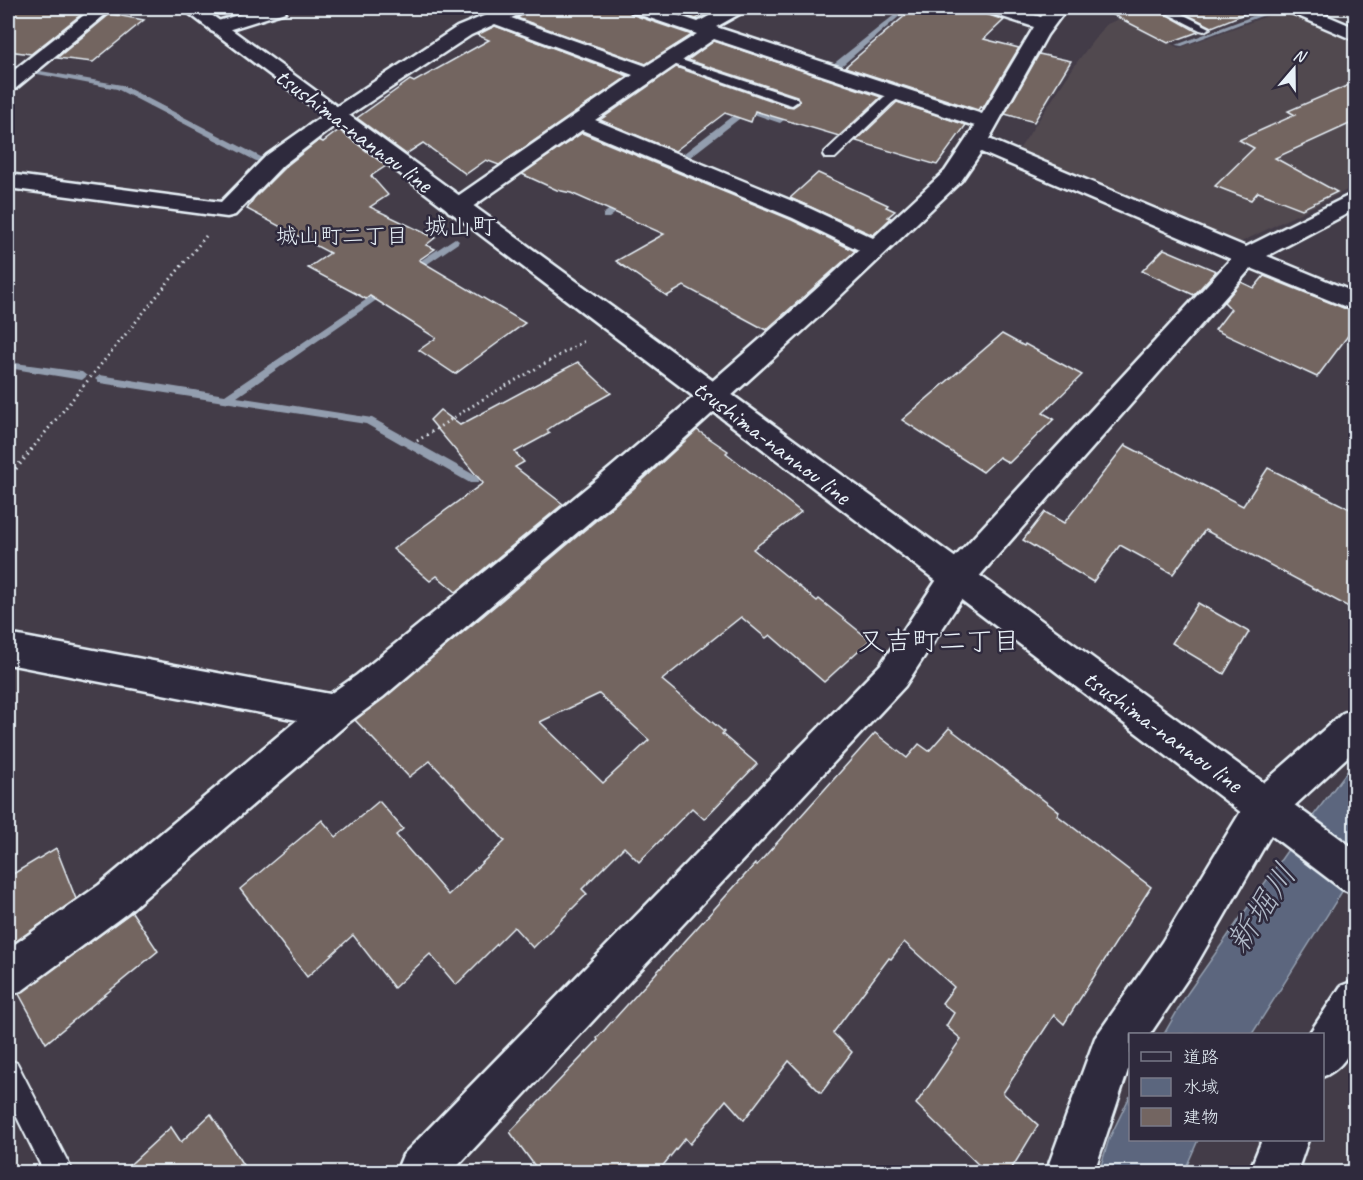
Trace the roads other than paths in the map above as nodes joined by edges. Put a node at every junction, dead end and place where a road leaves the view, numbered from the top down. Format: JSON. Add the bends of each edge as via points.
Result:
{"nodes":[{"id":1,"x":104,"y":8,"type":"edge"},
{"id":2,"x":190,"y":8,"type":"edge"},
{"id":3,"x":279,"y":8,"type":"edge"},
{"id":4,"x":518,"y":8,"type":"edge"},
{"id":5,"x":638,"y":8,"type":"edge"},
{"id":6,"x":737,"y":8,"type":"edge"},
{"id":7,"x":993,"y":8,"type":"edge"},
{"id":8,"x":1058,"y":8,"type":"edge"},
{"id":9,"x":1162,"y":8,"type":"edge"},
{"id":10,"x":1294,"y":8,"type":"edge"},
{"id":11,"x":495,"y":18,"type":"junction"},
{"id":12,"x":1356,"y":20,"type":"edge"},
{"id":13,"x":1045,"y":24,"type":"junction"},
{"id":14,"x":218,"y":27,"type":"junction"},
{"id":15,"x":1337,"y":27,"type":"junction"},
{"id":16,"x":1204,"y":28,"type":"dead end"},
{"id":17,"x":707,"y":30,"type":"junction"},
{"id":18,"x":1356,"y":35,"type":"edge"},
{"id":19,"x":669,"y":59,"type":"junction"},
{"id":20,"x":648,"y":74,"type":"junction"},
{"id":21,"x":8,"y":85,"type":"edge"},
{"id":22,"x":899,"y":94,"type":"junction"},
{"id":23,"x":792,"y":101,"type":"dead end"},
{"id":24,"x":335,"y":116,"type":"junction"},
{"id":25,"x":579,"y":121,"type":"junction"},
{"id":26,"x":982,"y":132,"type":"junction"},
{"id":27,"x":830,"y":155,"type":"dead end"},
{"id":28,"x":8,"y":181,"type":"edge"},
{"id":29,"x":1356,"y":199,"type":"edge"},
{"id":30,"x":457,"y":207,"type":"junction"},
{"id":31,"x":874,"y":248,"type":"junction"},
{"id":32,"x":1246,"y":257,"type":"junction"},
{"id":33,"x":1356,"y":303,"type":"edge"},
{"id":34,"x":712,"y":397,"type":"junction"},
{"id":35,"x":956,"y":579,"type":"junction"},
{"id":36,"x":8,"y":649,"type":"edge"},
{"id":37,"x":335,"y":711,"type":"junction"},
{"id":38,"x":1356,"y":725,"type":"edge"},
{"id":39,"x":1277,"y":816,"type":"junction"},
{"id":40,"x":1356,"y":875,"type":"edge"},
{"id":41,"x":8,"y":975,"type":"edge"},
{"id":42,"x":1356,"y":1001,"type":"edge"},
{"id":43,"x":1324,"y":1052,"type":"edge"},
{"id":44,"x":8,"y":1072,"type":"edge"},
{"id":45,"x":1285,"y":1141,"type":"edge"},
{"id":46,"x":59,"y":1173,"type":"edge"},
{"id":47,"x":420,"y":1173,"type":"edge"},
{"id":48,"x":1070,"y":1173,"type":"edge"},
{"id":49,"x":1273,"y":1173,"type":"edge"}],
"edges":[{"from":1,"to":21,"type":"street"},
{"from":2,"to":14,"type":"street","name":"tsushima-nannou line"},
{"from":3,"to":14,"type":"street"},
{"from":4,"to":11,"type":"street"},
{"from":5,"to":17,"type":"street"},
{"from":6,"to":17,"type":"street"},
{"from":7,"to":13,"type":"street"},
{"from":8,"to":13,"type":"street"},
{"from":9,"to":16,"type":"lane"},
{"from":10,"to":15,"type":"street"},
{"from":11,"to":20,"type":"street"},
{"from":11,"to":24,"type":"street","via":[[464,31]]},
{"from":12,"to":15,"type":"street"},
{"from":13,"to":26,"type":"street"},
{"from":14,"to":24,"type":"street","name":"tsushima-nannou line"},
{"from":15,"to":18,"type":"street"},
{"from":17,"to":19,"type":"street"},
{"from":17,"to":22,"type":"street"},
{"from":19,"to":20,"type":"street"},
{"from":19,"to":23,"type":"lane"},
{"from":20,"to":25,"type":"street"},
{"from":22,"to":26,"type":"street"},
{"from":22,"to":27,"type":"lane"},
{"from":24,"to":28,"type":"street","via":[[275,160],[227,210]]},
{"from":24,"to":30,"type":"street","name":"tsushima-nannou line"},
{"from":25,"to":30,"type":"street"},
{"from":25,"to":31,"type":"street","via":[[801,213]]},
{"from":26,"to":31,"type":"street","via":[[953,176]]},
{"from":26,"to":32,"type":"street"},
{"from":29,"to":32,"type":"street"},
{"from":30,"to":34,"type":"street","name":"tsushima-nannou line"},
{"from":31,"to":34,"type":"street"},
{"from":32,"to":33,"type":"street"},
{"from":32,"to":35,"type":"street"},
{"from":34,"to":35,"type":"street","name":"tsushima-nannou line"},
{"from":34,"to":37,"type":"street","via":[[620,479]]},
{"from":35,"to":39,"type":"street","name":"tsushima-nannou line"},
{"from":35,"to":47,"type":"street","via":[[893,675]]},
{"from":36,"to":37,"type":"street"},
{"from":37,"to":41,"type":"street","via":[[113,899]]},
{"from":38,"to":39,"type":"street"},
{"from":39,"to":40,"type":"street","name":"tsushima-nannou line"},
{"from":39,"to":48,"type":"street","via":[[1112,1054]]},
{"from":42,"to":43,"type":"street"},
{"from":44,"to":46,"type":"lane"},
{"from":45,"to":49,"type":"street"}]}
